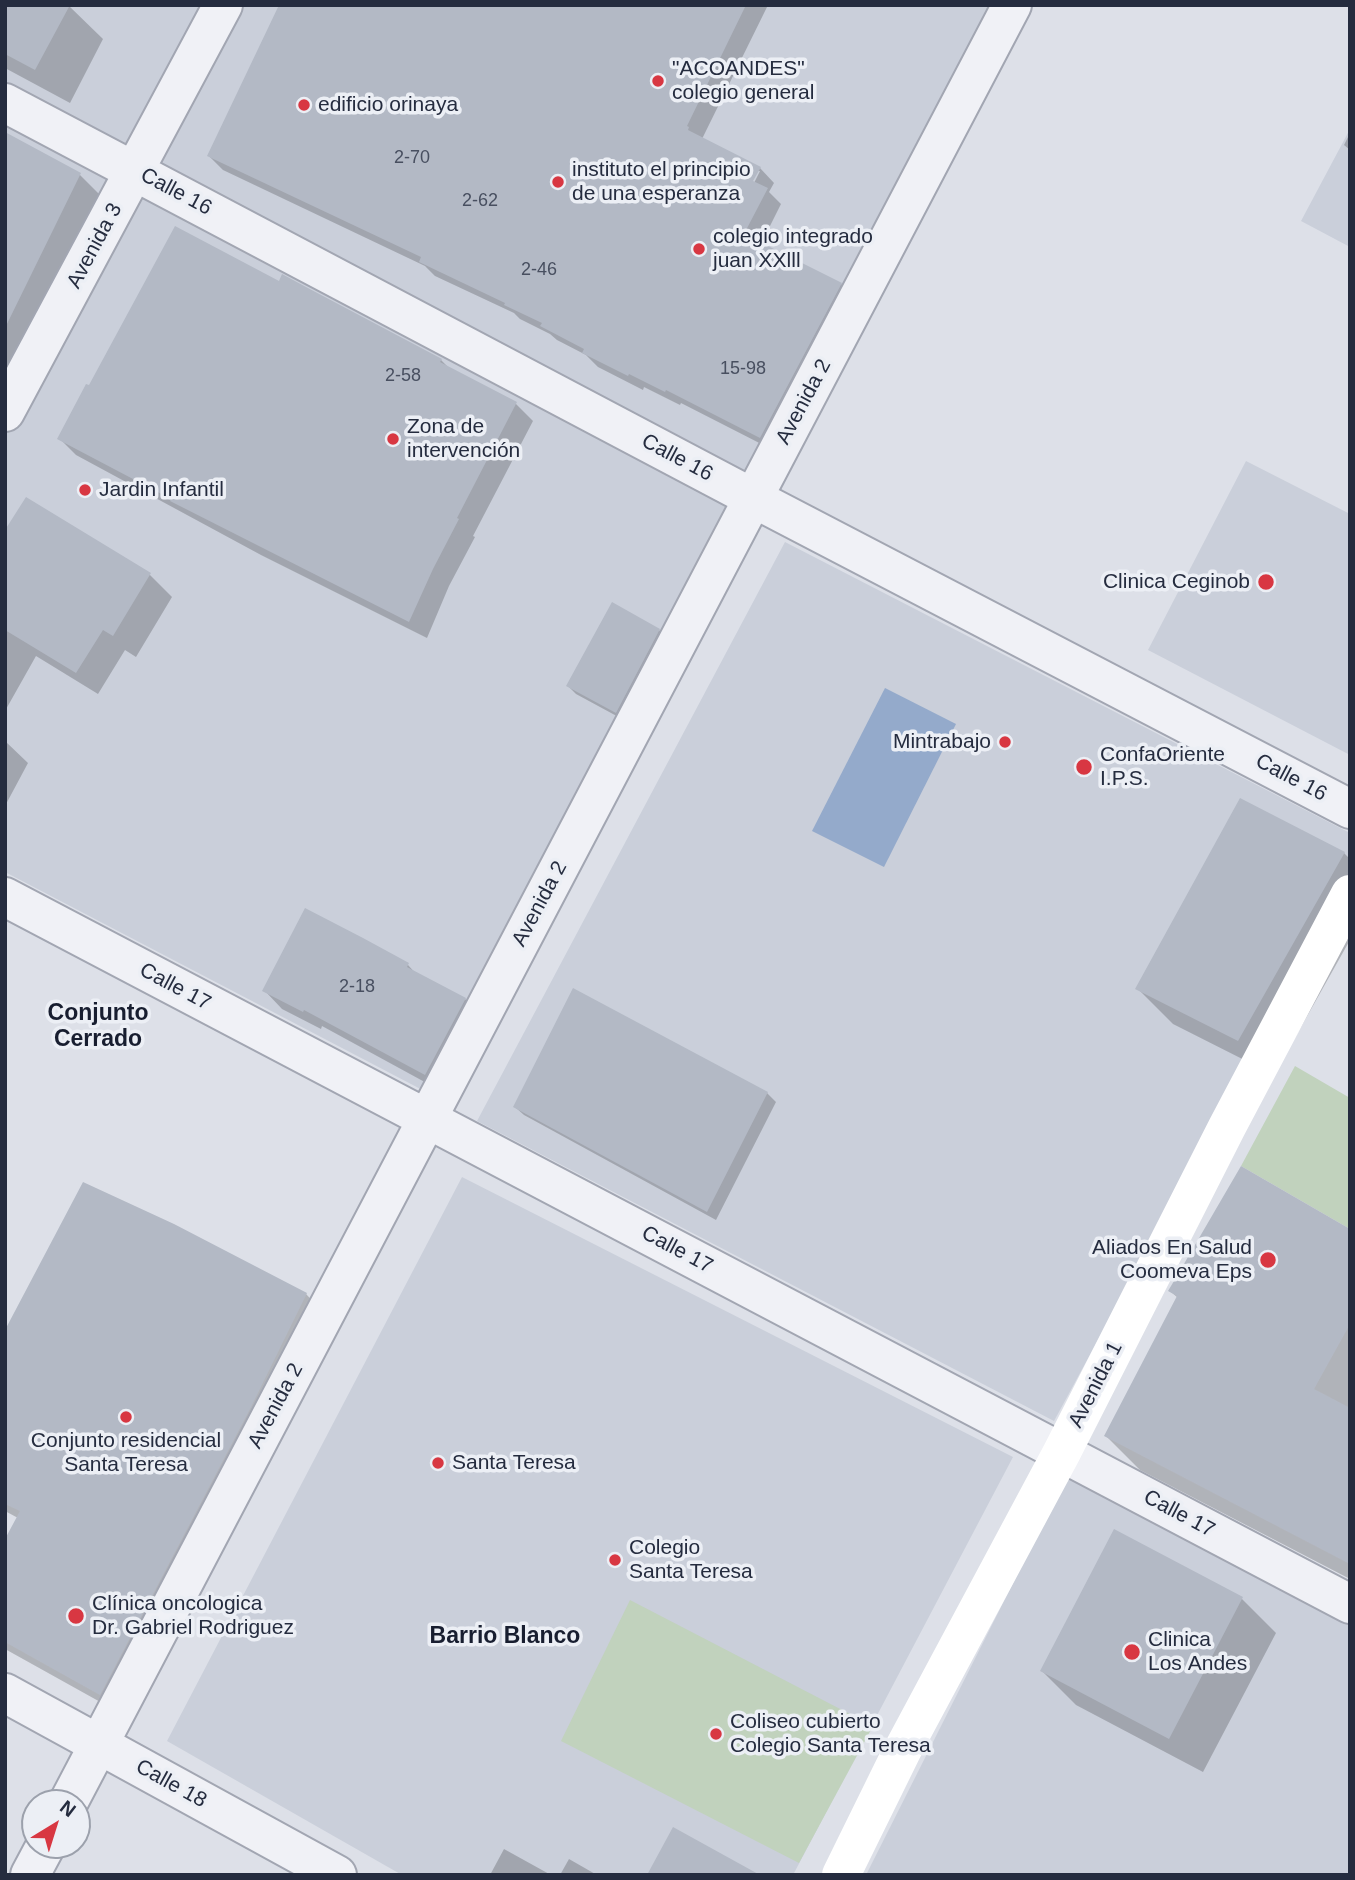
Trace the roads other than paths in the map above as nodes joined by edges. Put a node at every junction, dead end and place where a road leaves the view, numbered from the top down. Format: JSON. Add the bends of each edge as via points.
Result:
{"nodes":[{"id":1,"x":223,"y":5,"type":"edge"},
{"id":2,"x":1012,"y":5,"type":"edge"},
{"id":3,"x":5,"y":103,"type":"edge"},
{"id":4,"x":135,"y":171,"type":"junction"},
{"id":5,"x":5,"y":412,"type":"edge"},
{"id":6,"x":753,"y":498,"type":"junction"},
{"id":7,"x":1350,"y":809,"type":"edge"},
{"id":8,"x":1350,"y":894,"type":"edge"},
{"id":9,"x":5,"y":897,"type":"edge"},
{"id":10,"x":427,"y":1119,"type":"junction"},
{"id":11,"x":1062,"y":1452,"type":"junction"},
{"id":12,"x":1350,"y":1604,"type":"edge"},
{"id":13,"x":5,"y":1693,"type":"edge"},
{"id":14,"x":99,"y":1745,"type":"junction"},
{"id":15,"x":75,"y":1789,"type":"edge"},
{"id":16,"x":39,"y":1859,"type":"edge"},
{"id":17,"x":30,"y":1875,"type":"edge"},
{"id":18,"x":337,"y":1875,"type":"edge"},
{"id":19,"x":841,"y":1875,"type":"edge"}],
"edges":[{"from":1,"to":4,"type":"street","name":"Avenida 3"},
{"from":2,"to":6,"type":"street","name":"Avenida 2"},
{"from":3,"to":4,"type":"street","name":"Calle 16"},
{"from":4,"to":5,"type":"street","name":"Avenida 3"},
{"from":4,"to":6,"type":"street","name":"Calle 16"},
{"from":6,"to":7,"type":"street","name":"Calle 16"},
{"from":6,"to":10,"type":"street","name":"Avenida 2"},
{"from":8,"to":11,"type":"street","name":"Avenida 1"},
{"from":9,"to":10,"type":"street","name":"Calle 17"},
{"from":10,"to":11,"type":"street","name":"Calle 17"},
{"from":10,"to":14,"type":"street","name":"Avenida 2"},
{"from":11,"to":12,"type":"street","name":"Calle 17"},
{"from":11,"to":19,"type":"street","name":"Avenida 1"},
{"from":13,"to":14,"type":"street","name":"Calle 18"},
{"from":14,"to":15,"type":"street","name":"Avenida 2"},
{"from":14,"to":18,"type":"street","name":"Calle 18"},
{"from":16,"to":17,"type":"street"}]}
